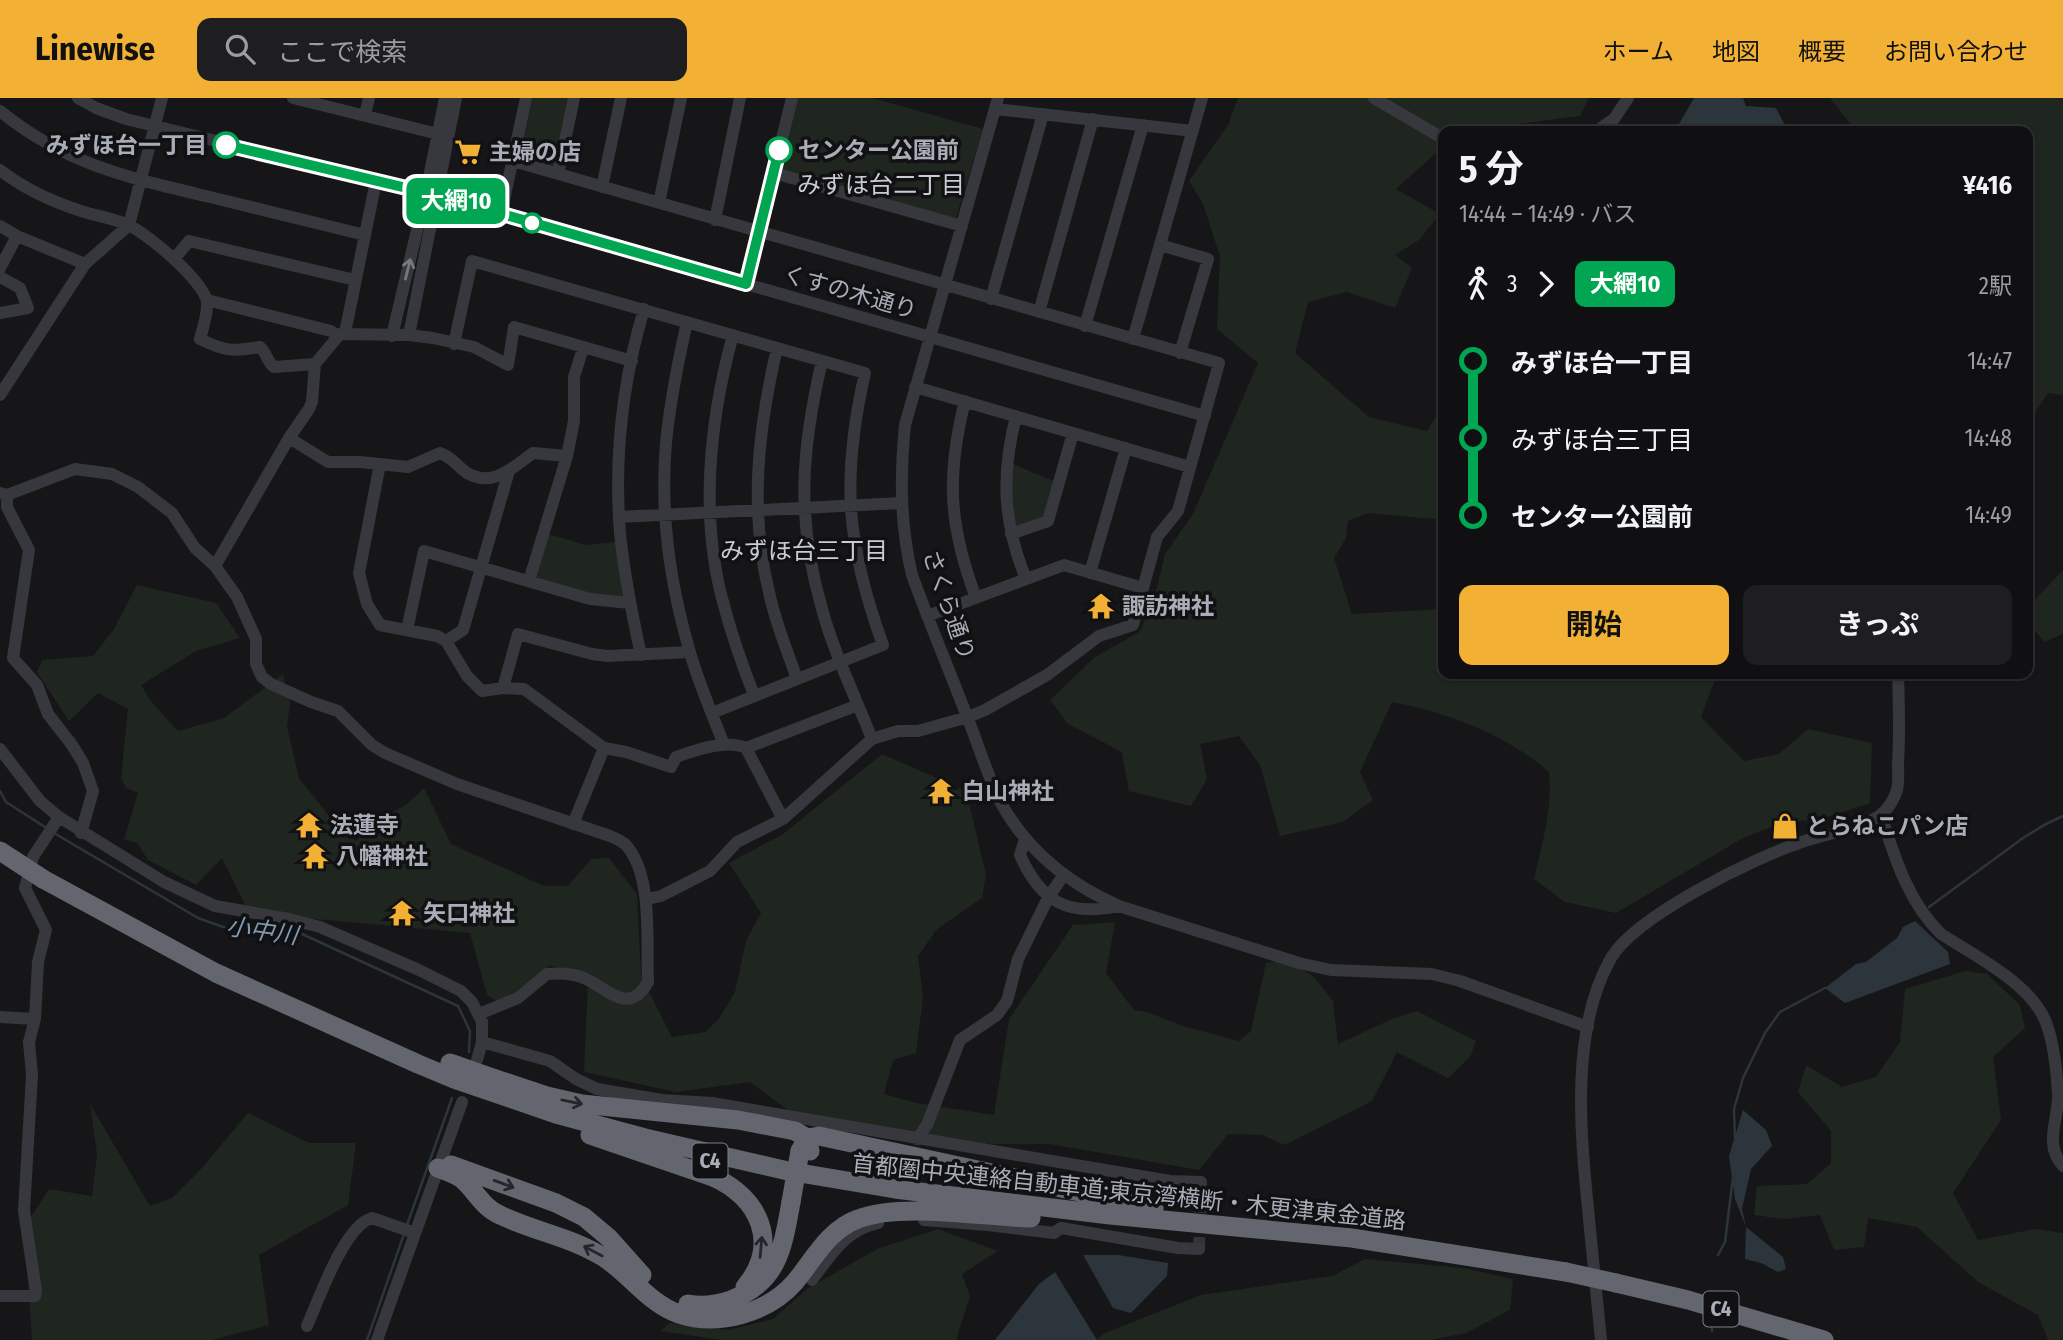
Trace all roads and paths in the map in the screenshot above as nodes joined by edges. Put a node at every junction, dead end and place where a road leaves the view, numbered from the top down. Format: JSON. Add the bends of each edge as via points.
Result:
{"nodes":[{"id":1,"x":78,"y":98,"type":"edge"},
{"id":2,"x":162,"y":98,"type":"edge"},
{"id":3,"x":293,"y":98,"type":"edge"},
{"id":4,"x":369,"y":98,"type":"edge"},
{"id":5,"x":445,"y":98,"type":"edge"},
{"id":6,"x":456,"y":98,"type":"edge"},
{"id":7,"x":526,"y":98,"type":"edge"},
{"id":8,"x":574,"y":98,"type":"edge"},
{"id":9,"x":621,"y":98,"type":"edge"},
{"id":10,"x":681,"y":98,"type":"edge"},
{"id":11,"x":740,"y":98,"type":"edge"},
{"id":12,"x":792,"y":98,"type":"edge"},
{"id":13,"x":1202,"y":98,"type":"edge"},
{"id":14,"x":1374,"y":98,"type":"edge"},
{"id":15,"x":1628,"y":98,"type":"edge"},
{"id":16,"x":997,"y":103,"type":"edge"},
{"id":17,"x":0,"y":112,"type":"edge"},
{"id":18,"x":1043,"y":114,"type":"junction"},
{"id":19,"x":365,"y":115,"type":"junction"},
{"id":20,"x":1093,"y":119,"type":"junction"},
{"id":21,"x":1143,"y":125,"type":"junction"},
{"id":22,"x":1604,"y":126,"type":"edge"},
{"id":23,"x":154,"y":127,"type":"junction"},
{"id":24,"x":1192,"y":131,"type":"junction"},
{"id":25,"x":438,"y":134,"type":"junction"},
{"id":26,"x":1438,"y":135,"type":"edge"},
{"id":27,"x":513,"y":161,"type":"junction"},
{"id":28,"x":774,"y":173,"type":"junction"},
{"id":29,"x":558,"y":174,"type":"junction"},
{"id":30,"x":2,"y":175,"type":"edge"},
{"id":31,"x":141,"y":180,"type":"junction"},
{"id":32,"x":376,"y":181,"type":"junction"},
{"id":33,"x":602,"y":187,"type":"junction"},
{"id":34,"x":431,"y":194,"type":"junction"},
{"id":35,"x":659,"y":203,"type":"junction"},
{"id":36,"x":501,"y":214,"type":"junction"},
{"id":37,"x":715,"y":220,"type":"junction"},
{"id":38,"x":129,"y":225,"type":"junction"},
{"id":39,"x":0,"y":226,"type":"edge"},
{"id":40,"x":961,"y":226,"type":"junction"},
{"id":41,"x":760,"y":232,"type":"junction"},
{"id":42,"x":365,"y":235,"type":"junction"},
{"id":43,"x":17,"y":236,"type":"junction"},
{"id":44,"x":1160,"y":245,"type":"junction"},
{"id":45,"x":174,"y":259,"type":"junction"},
{"id":46,"x":85,"y":264,"type":"junction"},
{"id":47,"x":0,"y":268,"type":"edge"},
{"id":48,"x":0,"y":276,"type":"edge"},
{"id":49,"x":355,"y":280,"type":"junction"},
{"id":50,"x":746,"y":284,"type":"junction"},
{"id":51,"x":945,"y":285,"type":"junction"},
{"id":52,"x":991,"y":299,"type":"junction"},
{"id":53,"x":207,"y":300,"type":"junction"},
{"id":54,"x":644,"y":309,"type":"junction"},
{"id":55,"x":1039,"y":312,"type":"junction"},
{"id":56,"x":0,"y":313,"type":"edge"},
{"id":57,"x":687,"y":322,"type":"junction"},
{"id":58,"x":1085,"y":326,"type":"junction"},
{"id":59,"x":341,"y":334,"type":"junction"},
{"id":60,"x":409,"y":335,"type":"junction"},
{"id":61,"x":733,"y":335,"type":"junction"},
{"id":62,"x":392,"y":336,"type":"junction"},
{"id":63,"x":930,"y":337,"type":"junction"},
{"id":64,"x":1133,"y":340,"type":"junction"},
{"id":65,"x":454,"y":344,"type":"junction"},
{"id":66,"x":583,"y":348,"type":"junction"},
{"id":67,"x":777,"y":348,"type":"junction"},
{"id":68,"x":1180,"y":353,"type":"junction"},
{"id":69,"x":632,"y":361,"type":"junction"},
{"id":70,"x":822,"y":361,"type":"junction"},
{"id":71,"x":315,"y":365,"type":"junction"},
{"id":72,"x":915,"y":387,"type":"junction"},
{"id":73,"x":0,"y":395,"type":"edge"},
{"id":74,"x":965,"y":401,"type":"junction"},
{"id":75,"x":1205,"y":415,"type":"junction"},
{"id":76,"x":1016,"y":416,"type":"junction"},
{"id":77,"x":1073,"y":433,"type":"junction"},
{"id":78,"x":289,"y":438,"type":"junction"},
{"id":79,"x":1126,"y":448,"type":"junction"},
{"id":80,"x":567,"y":456,"type":"junction"},
{"id":81,"x":380,"y":464,"type":"junction"},
{"id":82,"x":1191,"y":467,"type":"junction"},
{"id":83,"x":509,"y":471,"type":"junction"},
{"id":84,"x":4,"y":494,"type":"edge"},
{"id":85,"x":901,"y":503,"type":"junction"},
{"id":86,"x":849,"y":505,"type":"junction"},
{"id":87,"x":804,"y":507,"type":"junction"},
{"id":88,"x":757,"y":509,"type":"junction"},
{"id":89,"x":711,"y":512,"type":"junction"},
{"id":90,"x":665,"y":514,"type":"junction"},
{"id":91,"x":619,"y":517,"type":"junction"},
{"id":92,"x":1011,"y":534,"type":"junction"},
{"id":93,"x":215,"y":566,"type":"junction"},
{"id":94,"x":480,"y":568,"type":"junction"},
{"id":95,"x":1090,"y":573,"type":"junction"},
{"id":96,"x":1026,"y":579,"type":"junction"},
{"id":97,"x":529,"y":581,"type":"junction"},
{"id":98,"x":1143,"y":589,"type":"junction"},
{"id":99,"x":976,"y":598,"type":"junction"},
{"id":100,"x":630,"y":603,"type":"junction"},
{"id":101,"x":927,"y":616,"type":"junction"},
{"id":102,"x":407,"y":630,"type":"junction"},
{"id":103,"x":446,"y":641,"type":"junction"},
{"id":104,"x":690,"y":652,"type":"junction"},
{"id":105,"x":641,"y":655,"type":"junction"},
{"id":106,"x":841,"y":662,"type":"junction"},
{"id":107,"x":797,"y":679,"type":"junction"},
{"id":108,"x":1898,"y":679,"type":"edge"},
{"id":109,"x":503,"y":688,"type":"junction"},
{"id":110,"x":754,"y":695,"type":"junction"},
{"id":111,"x":858,"y":705,"type":"junction"},
{"id":112,"x":712,"y":713,"type":"junction"},
{"id":113,"x":968,"y":717,"type":"junction"},
{"id":114,"x":872,"y":739,"type":"junction"},
{"id":115,"x":724,"y":745,"type":"junction"},
{"id":116,"x":604,"y":748,"type":"junction"},
{"id":117,"x":746,"y":748,"type":"junction"},
{"id":118,"x":0,"y":749,"type":"edge"},
{"id":119,"x":1881,"y":815,"type":"junction"},
{"id":120,"x":60,"y":817,"type":"junction"},
{"id":121,"x":783,"y":819,"type":"junction"},
{"id":122,"x":573,"y":824,"type":"junction"},
{"id":123,"x":81,"y":833,"type":"junction"},
{"id":124,"x":1025,"y":839,"type":"junction"},
{"id":125,"x":0,"y":851,"type":"edge"},
{"id":126,"x":1063,"y":876,"type":"junction"},
{"id":127,"x":43,"y":878,"type":"junction"},
{"id":128,"x":1048,"y":898,"type":"junction"},
{"id":129,"x":647,"y":899,"type":"junction"},
{"id":130,"x":1119,"y":905,"type":"junction"},
{"id":131,"x":479,"y":1014,"type":"junction"},
{"id":132,"x":0,"y":1017,"type":"edge"},
{"id":133,"x":35,"y":1019,"type":"junction"},
{"id":134,"x":1588,"y":1027,"type":"junction"},
{"id":135,"x":339,"y":1028,"type":"junction"},
{"id":136,"x":482,"y":1042,"type":"junction"},
{"id":137,"x":480,"y":1068,"type":"junction"},
{"id":138,"x":451,"y":1085,"type":"junction"},
{"id":139,"x":462,"y":1102,"type":"dead end"},
{"id":140,"x":917,"y":1139,"type":"junction"},
{"id":141,"x":806,"y":1147,"type":"junction"},
{"id":142,"x":439,"y":1165,"type":"junction"},
{"id":143,"x":2063,"y":1166,"type":"edge"},
{"id":144,"x":1201,"y":1182,"type":"dead end"},
{"id":145,"x":1110,"y":1220,"type":"junction"},
{"id":146,"x":409,"y":1231,"type":"junction"},
{"id":147,"x":1352,"y":1238,"type":"junction"},
{"id":148,"x":1199,"y":1249,"type":"dead end"},
{"id":149,"x":1433,"y":1250,"type":"junction"},
{"id":150,"x":812,"y":1280,"type":"dead end"},
{"id":151,"x":0,"y":1296,"type":"edge"},
{"id":152,"x":733,"y":1308,"type":"junction"},
{"id":153,"x":307,"y":1326,"type":"dead end"},
{"id":154,"x":377,"y":1340,"type":"edge"},
{"id":155,"x":1601,"y":1340,"type":"edge"},
{"id":156,"x":1824,"y":1340,"type":"edge"}],
"edges":[{"from":1,"to":23,"type":"street","name":"くすの木通り"},
{"from":2,"to":23,"type":"street"},
{"from":3,"to":19,"type":"street"},
{"from":4,"to":19,"type":"street"},
{"from":5,"to":25,"type":"street"},
{"from":6,"to":34,"type":"street"},
{"from":7,"to":27,"type":"street"},
{"from":8,"to":29,"type":"street"},
{"from":9,"to":33,"type":"street"},
{"from":10,"to":35,"type":"street"},
{"from":11,"to":37,"type":"street"},
{"from":12,"to":28,"type":"street"},
{"from":13,"to":24,"type":"street"},
{"from":14,"to":26,"type":"street"},
{"from":15,"to":22,"type":"street"},
{"from":16,"to":18,"type":"street"},
{"from":16,"to":40,"type":"street","name":"さくら通り"},
{"from":17,"to":31,"type":"street","via":[[64,154]]},
{"from":18,"to":20,"type":"street"},
{"from":18,"to":52,"type":"street"},
{"from":19,"to":25,"type":"street"},
{"from":20,"to":21,"type":"street"},
{"from":20,"to":55,"type":"street"},
{"from":21,"to":24,"type":"street"},
{"from":21,"to":58,"type":"street"},
{"from":23,"to":31,"type":"street"},
{"from":23,"to":32,"type":"street","name":"くすの木通り"},
{"from":24,"to":44,"type":"street"},
{"from":25,"to":34,"type":"street"},
{"from":27,"to":29,"type":"street"},
{"from":27,"to":36,"type":"street"},
{"from":28,"to":40,"type":"street"},
{"from":28,"to":41,"type":"street"},
{"from":29,"to":33,"type":"street"},
{"from":30,"to":38,"type":"street","via":[[79,211]]},
{"from":31,"to":38,"type":"street"},
{"from":31,"to":42,"type":"street"},
{"from":32,"to":34,"type":"street","name":"くすの木通り"},
{"from":32,"to":42,"type":"street"},
{"from":33,"to":35,"type":"street"},
{"from":34,"to":36,"type":"street","name":"くすの木通り"},
{"from":34,"to":60,"type":"street"},
{"from":62,"to":34,"type":"street","one_way":true},
{"from":35,"to":37,"type":"street"},
{"from":36,"to":50,"type":"street","name":"くすの木通り"},
{"from":37,"to":41,"type":"street"},
{"from":38,"to":45,"type":"street"},
{"from":38,"to":46,"type":"street"},
{"from":39,"to":43,"type":"street"},
{"from":40,"to":51,"type":"street","name":"さくら通り"},
{"from":41,"to":50,"type":"street"},
{"from":41,"to":51,"type":"street"},
{"from":42,"to":49,"type":"street"},
{"from":43,"to":46,"type":"street"},
{"from":43,"to":47,"type":"street"},
{"from":44,"to":64,"type":"street"},
{"from":44,"to":68,"type":"street","via":[[1208,259]]},
{"from":45,"to":49,"type":"street","via":[[189,242]]},
{"from":45,"to":53,"type":"street","via":[[202,287]]},
{"from":46,"to":73,"type":"street"},
{"from":48,"to":56,"type":"street","via":[[20,288],[28,309]]},
{"from":49,"to":59,"type":"street"},
{"from":50,"to":63,"type":"street","name":"くすの木通り"},
{"from":51,"to":52,"type":"street"},
{"from":51,"to":63,"type":"street","name":"さくら通り"},
{"from":52,"to":55,"type":"street"},
{"from":53,"to":59,"type":"street"},
{"from":53,"to":71,"type":"street","via":[[200,339],[236,351],[260,346],[274,367]]},
{"from":54,"to":57,"type":"street"},
{"from":54,"to":65,"type":"street","via":[[472,261]]},
{"from":54,"to":69,"type":"street"},
{"from":55,"to":58,"type":"street"},
{"from":57,"to":61,"type":"street"},
{"from":57,"to":90,"type":"street","via":[[666,442]]},
{"from":58,"to":64,"type":"street"},
{"from":59,"to":62,"type":"street"},
{"from":59,"to":71,"type":"street"},
{"from":60,"to":62,"type":"street"},
{"from":60,"to":65,"type":"street"},
{"from":61,"to":67,"type":"street"},
{"from":61,"to":89,"type":"street","via":[[716,413]]},
{"from":63,"to":72,"type":"street","name":"さくら通り"},
{"from":63,"to":75,"type":"street","name":"くすの木通り"},
{"from":64,"to":68,"type":"street"},
{"from":65,"to":66,"type":"street","via":[[474,347],[508,365],[513,327]]},
{"from":66,"to":69,"type":"street"},
{"from":66,"to":80,"type":"street","via":[[574,377],[574,421]]},
{"from":67,"to":70,"type":"street"},
{"from":67,"to":88,"type":"street","via":[[762,419]]},
{"from":68,"to":75,"type":"street","via":[[1219,363]]},
{"from":69,"to":91,"type":"street","via":[[621,426]]},
{"from":70,"to":86,"type":"street","via":[[865,373],[854,422]]},
{"from":70,"to":87,"type":"street","via":[[809,416]]},
{"from":71,"to":78,"type":"street","via":[[312,402]]},
{"from":72,"to":74,"type":"street"},
{"from":72,"to":85,"type":"street","name":"さくら通り","via":[[905,425]]},
{"from":74,"to":76,"type":"street"},
{"from":74,"to":99,"type":"street","via":[[954,459],[953,505],[957,538]]},
{"from":75,"to":82,"type":"street"},
{"from":76,"to":77,"type":"street"},
{"from":76,"to":92,"type":"street","via":[[1005,485]]},
{"from":77,"to":79,"type":"street"},
{"from":77,"to":92,"type":"street","via":[[1048,521]]},
{"from":78,"to":81,"type":"street","via":[[328,462]]},
{"from":78,"to":93,"type":"street"},
{"from":79,"to":82,"type":"street"},
{"from":79,"to":95,"type":"street"},
{"from":80,"to":83,"type":"street","via":[[533,453]]},
{"from":80,"to":97,"type":"street"},
{"from":81,"to":83,"type":"street","via":[[408,467],[440,453],[467,473],[485,479]]},
{"from":81,"to":102,"type":"street","via":[[359,573],[367,604],[380,625]]},
{"from":82,"to":98,"type":"street","via":[[1178,510],[1157,537]]},
{"from":83,"to":94,"type":"street"},
{"from":84,"to":93,"type":"street","via":[[75,469],[112,474],[172,513],[195,548]]},
{"from":84,"to":123,"type":"street","via":[[29,550],[13,658],[37,685],[48,714],[83,763],[93,791]]},
{"from":85,"to":86,"type":"street"},
{"from":85,"to":101,"type":"street","name":"さくら通り","via":[[912,575]]},
{"from":86,"to":87,"type":"street"},
{"from":86,"to":106,"type":"street","via":[[866,598],[883,645]]},
{"from":87,"to":88,"type":"street"},
{"from":87,"to":106,"type":"street","via":[[811,569]]},
{"from":88,"to":89,"type":"street"},
{"from":88,"to":107,"type":"street","via":[[769,593]]},
{"from":89,"to":90,"type":"street"},
{"from":89,"to":110,"type":"street","via":[[724,608]]},
{"from":90,"to":91,"type":"street"},
{"from":90,"to":104,"type":"street","via":[[673,579]]},
{"from":91,"to":100,"type":"street"},
{"from":92,"to":96,"type":"street"},
{"from":93,"to":122,"type":"street","via":[[251,625],[256,664],[271,684],[338,711],[385,753],[457,784]]},
{"from":94,"to":97,"type":"street"},
{"from":94,"to":102,"type":"street","via":[[424,551]]},
{"from":94,"to":103,"type":"street","via":[[463,630]]},
{"from":95,"to":96,"type":"street","via":[[1063,565]]},
{"from":95,"to":98,"type":"street"},
{"from":96,"to":99,"type":"street"},
{"from":97,"to":100,"type":"street","via":[[601,602]]},
{"from":98,"to":113,"type":"street","via":[[1133,625],[1098,636],[1047,675]]},
{"from":99,"to":101,"type":"street"},
{"from":100,"to":105,"type":"street"},
{"from":101,"to":113,"type":"street","name":"さくら通り"},
{"from":102,"to":103,"type":"street"},
{"from":103,"to":109,"type":"street","via":[[482,691]]},
{"from":104,"to":105,"type":"street"},
{"from":104,"to":112,"type":"street"},
{"from":105,"to":109,"type":"street","via":[[592,654],[518,634]]},
{"from":106,"to":107,"type":"street"},
{"from":106,"to":111,"type":"street"},
{"from":107,"to":110,"type":"street"},
{"from":108,"to":119,"type":"street","via":[[1897,790]]},
{"from":109,"to":116,"type":"street","via":[[524,690]]},
{"from":110,"to":112,"type":"street"},
{"from":111,"to":114,"type":"street"},
{"from":111,"to":117,"type":"street"},
{"from":112,"to":115,"type":"street"},
{"from":113,"to":114,"type":"street"},
{"from":113,"to":124,"type":"street","name":"さくら通り","via":[[1001,803]]},
{"from":114,"to":121,"type":"street"},
{"from":115,"to":116,"type":"street","via":[[676,757],[671,767]]},
{"from":115,"to":117,"type":"street"},
{"from":116,"to":122,"type":"street"},
{"from":117,"to":121,"type":"street"},
{"from":118,"to":120,"type":"street","via":[[34,794]]},
{"from":119,"to":134,"type":"street","via":[[1758,860],[1643,925],[1612,957]]},
{"from":119,"to":143,"type":"street","via":[[1902,878],[1931,924],[2025,990],[2042,1013],[2050,1033],[2058,1095],[2052,1147]]},
{"from":120,"to":123,"type":"street"},
{"from":120,"to":133,"type":"street","via":[[33,857],[26,888],[46,930],[38,962]]},
{"from":121,"to":129,"type":"street","via":[[737,842],[710,871]]},
{"from":122,"to":129,"type":"street","via":[[625,845]]},
{"from":123,"to":131,"type":"street","via":[[215,906],[320,927],[438,978],[461,991]]},
{"from":124,"to":126,"type":"street"},
{"from":124,"to":128,"type":"street","via":[[1020,855]]},
{"from":125,"to":127,"type":"highway","name":"首都圏中央連絡自動車道;東京湾横断・木更津東金道路","number":"C4","bridge":true},
{"from":126,"to":128,"type":"street"},
{"from":126,"to":130,"type":"street"},
{"from":127,"to":135,"type":"highway","name":"首都圏中央連絡自動車道;東京湾横断・木更津東金道路","number":"C4","via":[[216,973]]},
{"from":127,"to":138,"type":"highway","name":"首都圏中央連絡自動車道;東京湾横断・木更津東金道路","number":"C4","via":[[191,968]]},
{"from":128,"to":130,"type":"street","via":[[1062,905],[1098,910]]},
{"from":128,"to":140,"type":"street","via":[[1018,959],[1007,1000],[997,1015],[960,1040],[928,1125]]},
{"from":129,"to":131,"type":"street","via":[[648,982],[643,990],[621,999],[574,974],[547,974],[518,998]]},
{"from":130,"to":134,"type":"street","via":[[1299,963],[1331,970],[1432,974],[1460,981]]},
{"from":131,"to":136,"type":"street"},
{"from":132,"to":133,"type":"street"},
{"from":133,"to":151,"type":"street","via":[[29,1042],[32,1075],[24,1211],[35,1296]]},
{"from":134,"to":155,"type":"street","via":[[1581,1137]]},
{"from":135,"to":137,"type":"highway","bridge":true},
{"from":135,"to":147,"type":"highway","name":"首都圏中央連絡自動車道;東京湾横断・木更津東金道路","number":"C4","via":[[454,1079],[556,1114],[788,1171],[967,1199]]},
{"from":136,"to":137,"type":"street"},
{"from":136,"to":140,"type":"street","via":[[550,1061],[597,1089],[712,1103]]},
{"from":137,"to":141,"type":"highway","one_way":true,"via":[[547,1096],[582,1104],[794,1131]]},
{"from":138,"to":145,"type":"highway","name":"首都圏中央連絡自動車道;東京湾横断・木更津東金道路","number":"C4","via":[[725,1164],[893,1195]]},
{"from":152,"to":138,"type":"highway","one_way":true,"via":[[753,1277],[763,1241],[758,1216],[737,1189]]},
{"from":139,"to":142,"type":"street"},
{"from":140,"to":144,"type":"street","via":[[1170,1181]]},
{"from":141,"to":147,"type":"highway","via":[[819,1136],[826,1137],[1147,1207]]},
{"from":141,"to":152,"type":"highway","bridge":true,"via":[[796,1203],[780,1252],[769,1274]]},
{"from":142,"to":146,"type":"street"},
{"from":142,"to":152,"type":"highway","one_way":true,"via":[[556,1203],[584,1217],[655,1287],[678,1301]]},
{"from":152,"to":142,"type":"highway","one_way":true,"via":[[708,1319],[679,1314],[577,1243],[502,1216]]},
{"from":145,"to":149,"type":"highway","name":"首都圏中央連絡自動車道;東京湾横断・木更津東金道路","number":"C4"},
{"from":145,"to":152,"type":"highway","via":[[909,1211],[871,1214],[828,1239],[778,1297],[764,1306]]},
{"from":146,"to":153,"type":"street","via":[[372,1218],[364,1221],[349,1237]]},
{"from":146,"to":154,"type":"street"},
{"from":147,"to":149,"type":"highway","name":"首都圏中央連絡自動車道;東京湾横断・木更津東金道路","number":"C4"},
{"from":148,"to":150,"type":"street","via":[[1061,1228],[1054,1233],[900,1220],[869,1225],[848,1235]]},
{"from":149,"to":156,"type":"highway","name":"首都圏中央連絡自動車道;東京湾横断・木更津東金道路","number":"C4","bridge":true,"via":[[1616,1283]]}]}
